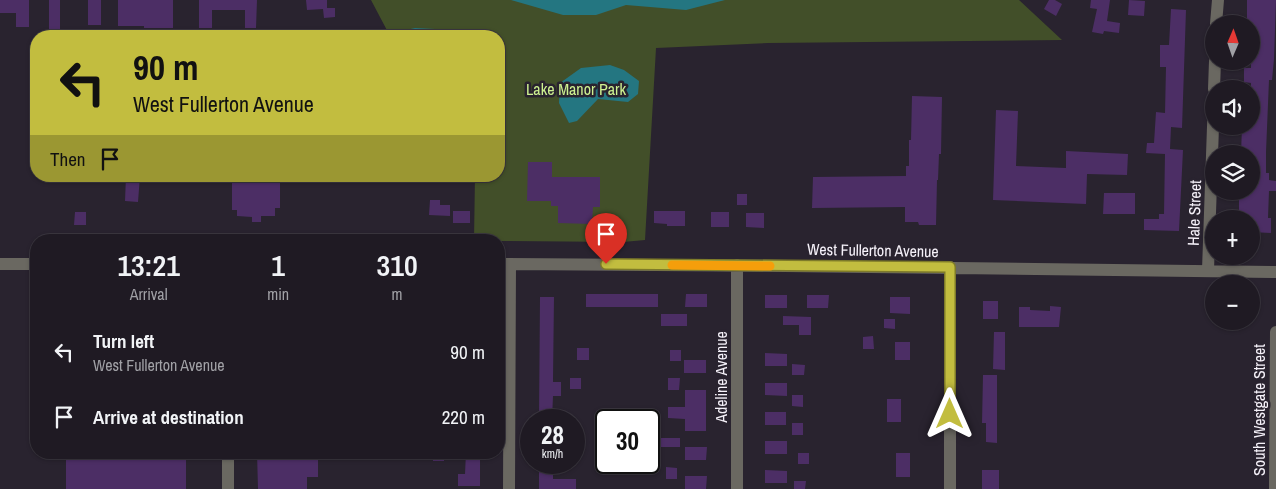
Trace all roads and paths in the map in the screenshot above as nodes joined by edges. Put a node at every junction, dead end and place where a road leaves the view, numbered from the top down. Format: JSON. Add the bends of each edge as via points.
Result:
{"nodes":[{"id":1,"x":1218,"y":0,"type":"edge"},
{"id":2,"x":1217,"y":15,"type":"edge"},
{"id":3,"x":1213,"y":135,"type":"edge"},
{"id":4,"x":0,"y":264,"type":"edge"},
{"id":5,"x":30,"y":264,"type":"edge"},
{"id":6,"x":505,"y":264,"type":"edge"},
{"id":7,"x":737,"y":266,"type":"junction"},
{"id":8,"x":950,"y":267,"type":"junction"},
{"id":9,"x":1208,"y":270,"type":"junction"},
{"id":10,"x":1276,"y":272,"type":"edge"},
{"id":11,"x":505,"y":309,"type":"edge"},
{"id":12,"x":1276,"y":332,"type":"edge"},
{"id":13,"x":228,"y":459,"type":"edge"},
{"id":14,"x":228,"y":489,"type":"edge"},
{"id":15,"x":509,"y":489,"type":"edge"},
{"id":16,"x":737,"y":489,"type":"edge"},
{"id":17,"x":950,"y":489,"type":"edge"},
{"id":18,"x":1275,"y":489,"type":"edge"}],
"edges":[{"from":1,"to":2,"type":"street"},
{"from":3,"to":9,"type":"street","name":"Hale Street"},
{"from":4,"to":5,"type":"street"},
{"from":6,"to":7,"type":"street","name":"West Fullerton Avenue"},
{"from":7,"to":8,"type":"street","name":"West Fullerton Avenue"},
{"from":7,"to":16,"type":"street","name":"Adeline Avenue"},
{"from":8,"to":9,"type":"street","name":"West Fullerton Avenue"},
{"from":8,"to":17,"type":"street"},
{"from":9,"to":10,"type":"street","name":"West Fullerton Avenue"},
{"from":11,"to":15,"type":"street"},
{"from":12,"to":18,"type":"street","name":"South Westgate Street"},
{"from":13,"to":14,"type":"street"}]}
